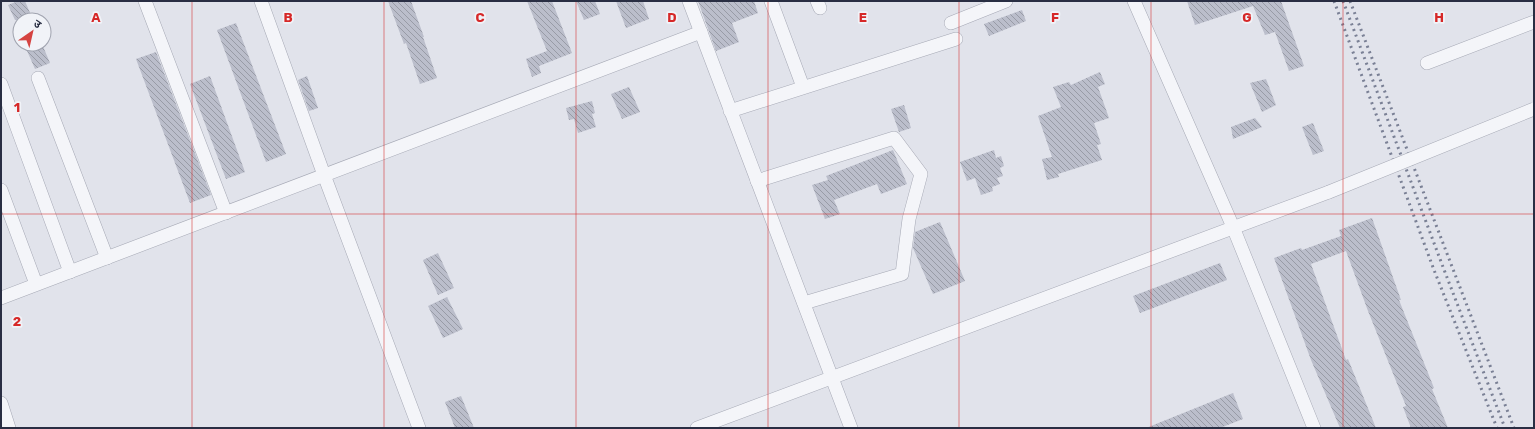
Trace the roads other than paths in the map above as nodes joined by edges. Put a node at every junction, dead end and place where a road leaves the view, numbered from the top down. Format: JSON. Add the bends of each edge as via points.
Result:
{"nodes":[{"id":1,"x":145,"y":1,"type":"edge"},
{"id":2,"x":261,"y":1,"type":"edge"},
{"id":3,"x":689,"y":1,"type":"edge"},
{"id":4,"x":771,"y":1,"type":"edge"},
{"id":5,"x":1006,"y":1,"type":"edge"},
{"id":6,"x":1134,"y":1,"type":"edge"},
{"id":7,"x":1534,"y":22,"type":"edge"},
{"id":8,"x":951,"y":23,"type":"dead end"},
{"id":9,"x":701,"y":32,"type":"junction"},
{"id":10,"x":956,"y":39,"type":"dead end"},
{"id":11,"x":1427,"y":63,"type":"dead end"},
{"id":12,"x":38,"y":78,"type":"dead end"},
{"id":13,"x":2,"y":84,"type":"edge"},
{"id":14,"x":803,"y":88,"type":"junction"},
{"id":15,"x":730,"y":111,"type":"junction"},
{"id":16,"x":1533,"y":111,"type":"edge"},
{"id":17,"x":324,"y":175,"type":"junction"},
{"id":18,"x":757,"y":181,"type":"junction"},
{"id":19,"x":1,"y":190,"type":"edge"},
{"id":20,"x":226,"y":213,"type":"junction"},
{"id":21,"x":1233,"y":227,"type":"junction"},
{"id":22,"x":107,"y":258,"type":"junction"},
{"id":23,"x":70,"y":272,"type":"junction"},
{"id":24,"x":36,"y":284,"type":"junction"},
{"id":25,"x":1,"y":298,"type":"edge"},
{"id":26,"x":804,"y":303,"type":"junction"},
{"id":27,"x":832,"y":377,"type":"junction"},
{"id":28,"x":1,"y":403,"type":"edge"},
{"id":29,"x":9,"y":428,"type":"edge"},
{"id":30,"x":419,"y":428,"type":"edge"},
{"id":31,"x":697,"y":428,"type":"edge"},
{"id":32,"x":851,"y":428,"type":"edge"},
{"id":33,"x":1314,"y":428,"type":"edge"}],
"edges":[{"from":1,"to":20,"type":"street"},
{"from":2,"to":17,"type":"street"},
{"from":3,"to":9,"type":"street"},
{"from":4,"to":14,"type":"street"},
{"from":5,"to":8,"type":"street"},
{"from":6,"to":21,"type":"street"},
{"from":7,"to":11,"type":"street"},
{"from":9,"to":15,"type":"street"},
{"from":9,"to":17,"type":"street"},
{"from":10,"to":14,"type":"street"},
{"from":12,"to":22,"type":"street"},
{"from":13,"to":23,"type":"street"},
{"from":14,"to":15,"type":"street"},
{"from":15,"to":18,"type":"street"},
{"from":16,"to":21,"type":"street","bridge":true},
{"from":17,"to":20,"type":"street"},
{"from":17,"to":30,"type":"street"},
{"from":18,"to":26,"type":"street"},
{"from":18,"to":26,"type":"street","via":[[894,138],[921,174],[909,219],[902,274]]},
{"from":19,"to":24,"type":"street"},
{"from":20,"to":22,"type":"street"},
{"from":21,"to":27,"type":"street"},
{"from":21,"to":33,"type":"street"},
{"from":22,"to":23,"type":"street"},
{"from":23,"to":24,"type":"street"},
{"from":24,"to":25,"type":"street"},
{"from":26,"to":27,"type":"street"},
{"from":27,"to":31,"type":"street"},
{"from":27,"to":32,"type":"street"},
{"from":28,"to":29,"type":"street"}]}
